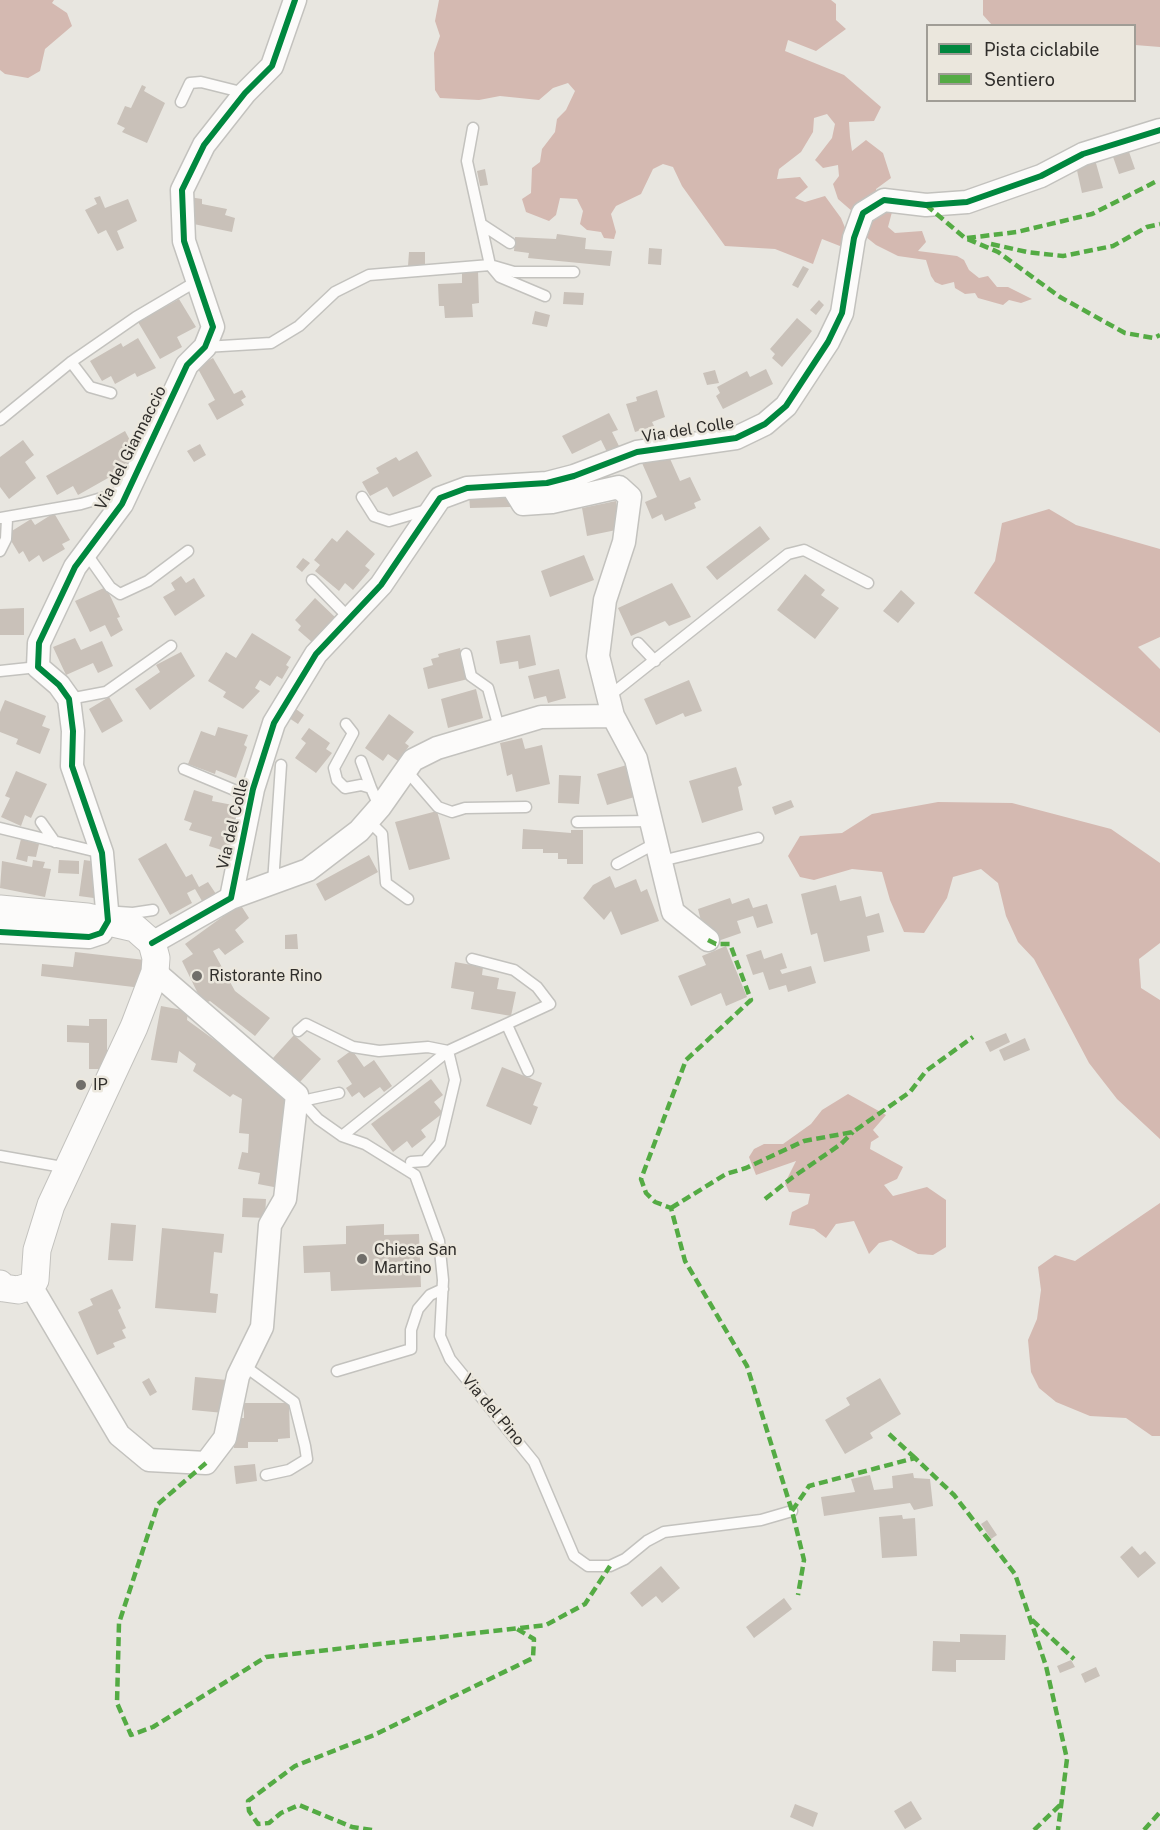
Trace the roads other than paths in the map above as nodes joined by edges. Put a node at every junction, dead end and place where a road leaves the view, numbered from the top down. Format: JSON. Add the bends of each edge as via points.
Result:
{"nodes":[{"id":1,"x":295,"y":0,"type":"edge"},
{"id":2,"x":245,"y":93,"type":"junction"},
{"id":3,"x":181,"y":102,"type":"dead end"},
{"id":4,"x":473,"y":128,"type":"dead end"},
{"id":5,"x":1160,"y":130,"type":"edge"},
{"id":6,"x":481,"y":224,"type":"junction"},
{"id":7,"x":510,"y":243,"type":"dead end"},
{"id":8,"x":490,"y":265,"type":"junction"},
{"id":9,"x":574,"y":272,"type":"dead end"},
{"id":10,"x":197,"y":281,"type":"junction"},
{"id":11,"x":545,"y":296,"type":"dead end"},
{"id":12,"x":205,"y":347,"type":"junction"},
{"id":13,"x":71,"y":362,"type":"junction"},
{"id":14,"x":111,"y":393,"type":"dead end"},
{"id":15,"x":0,"y":420,"type":"edge"},
{"id":16,"x":131,"y":482,"type":"junction"},
{"id":17,"x":512,"y":486,"type":"junction"},
{"id":18,"x":362,"y":497,"type":"dead end"},
{"id":19,"x":433,"y":508,"type":"junction"},
{"id":20,"x":4,"y":519,"type":"edge"},
{"id":21,"x":0,"y":551,"type":"edge"},
{"id":22,"x":188,"y":551,"type":"dead end"},
{"id":23,"x":86,"y":552,"type":"junction"},
{"id":24,"x":312,"y":580,"type":"dead end"},
{"id":25,"x":868,"y":583,"type":"dead end"},
{"id":26,"x":349,"y":618,"type":"junction"},
{"id":27,"x":638,"y":643,"type":"dead end"},
{"id":28,"x":171,"y":646,"type":"dead end"},
{"id":29,"x":466,"y":654,"type":"dead end"},
{"id":30,"x":655,"y":661,"type":"junction"},
{"id":31,"x":38,"y":667,"type":"junction"},
{"id":32,"x":0,"y":671,"type":"edge"},
{"id":33,"x":69,"y":699,"type":"junction"},
{"id":34,"x":611,"y":706,"type":"junction"},
{"id":35,"x":346,"y":724,"type":"dead end"},
{"id":36,"x":499,"y":728,"type":"junction"},
{"id":37,"x":361,"y":761,"type":"dead end"},
{"id":38,"x":281,"y":765,"type":"dead end"},
{"id":39,"x":184,"y":769,"type":"dead end"},
{"id":40,"x":406,"y":770,"type":"junction"},
{"id":41,"x":252,"y":797,"type":"junction"},
{"id":42,"x":373,"y":805,"type":"junction"},
{"id":43,"x":526,"y":807,"type":"dead end"},
{"id":44,"x":651,"y":821,"type":"junction"},
{"id":45,"x":41,"y":822,"type":"dead end"},
{"id":46,"x":577,"y":822,"type":"dead end"},
{"id":47,"x":0,"y":828,"type":"edge"},
{"id":48,"x":758,"y":838,"type":"dead end"},
{"id":49,"x":56,"y":842,"type":"junction"},
{"id":50,"x":659,"y":852,"type":"junction"},
{"id":51,"x":102,"y":853,"type":"junction"},
{"id":52,"x":617,"y":864,"type":"dead end"},
{"id":53,"x":273,"y":883,"type":"junction"},
{"id":54,"x":231,"y":898,"type":"junction"},
{"id":55,"x":408,"y":899,"type":"dead end"},
{"id":56,"x":0,"y":909,"type":"edge"},
{"id":57,"x":153,"y":910,"type":"dead end"},
{"id":58,"x":107,"y":916,"type":"junction"},
{"id":59,"x":0,"y":932,"type":"edge"},
{"id":60,"x":708,"y":940,"type":"dead end"},
{"id":61,"x":152,"y":943,"type":"junction"},
{"id":62,"x":472,"y":959,"type":"dead end"},
{"id":63,"x":154,"y":972,"type":"junction"},
{"id":64,"x":507,"y":1025,"type":"junction"},
{"id":65,"x":298,"y":1031,"type":"dead end"},
{"id":66,"x":448,"y":1051,"type":"junction"},
{"id":67,"x":528,"y":1071,"type":"dead end"},
{"id":68,"x":339,"y":1093,"type":"dead end"},
{"id":69,"x":299,"y":1098,"type":"junction"},
{"id":70,"x":342,"y":1136,"type":"junction"},
{"id":71,"x":0,"y":1156,"type":"edge"},
{"id":72,"x":411,"y":1162,"type":"dead end"},
{"id":73,"x":70,"y":1169,"type":"junction"},
{"id":74,"x":0,"y":1284,"type":"edge"},
{"id":75,"x":31,"y":1286,"type":"junction"},
{"id":76,"x":442,"y":1289,"type":"junction"},
{"id":77,"x":243,"y":1365,"type":"junction"},
{"id":78,"x":337,"y":1371,"type":"dead end"},
{"id":79,"x":266,"y":1475,"type":"dead end"},
{"id":80,"x":792,"y":1511,"type":"dead end"}],
"edges":[{"from":1,"to":2,"type":"street","via":[[272,66]]},
{"from":2,"to":3,"type":"lane","via":[[190,83]]},
{"from":2,"to":10,"type":"street","via":[[204,145],[182,190],[184,241]]},
{"from":4,"to":6,"type":"lane","via":[[467,161]]},
{"from":5,"to":17,"type":"street","name":"Via del Colle","via":[[1083,154],[1041,177],[967,202],[926,205],[884,200],[863,213],[854,238],[842,313],[828,342],[786,406],[765,424],[736,438],[637,452],[547,483]]},
{"from":6,"to":7,"type":"lane"},
{"from":6,"to":8,"type":"lane"},
{"from":8,"to":9,"type":"lane","via":[[514,272]]},
{"from":8,"to":11,"type":"lane","via":[[500,277]]},
{"from":8,"to":12,"type":"lane","via":[[369,275],[335,292],[298,326],[271,343]]},
{"from":10,"to":12,"type":"street","via":[[213,327]]},
{"from":10,"to":13,"type":"lane"},
{"from":12,"to":16,"type":"street","name":"Via del Giannaccio","via":[[187,365]]},
{"from":13,"to":14,"type":"lane","via":[[90,387]]},
{"from":13,"to":15,"type":"lane"},
{"from":16,"to":20,"type":"lane","via":[[112,495]]},
{"from":16,"to":23,"type":"street","name":"Via del Giannaccio","via":[[122,504]]},
{"from":17,"to":19,"type":"street","name":"Via del Colle","via":[[466,488],[440,498]]},
{"from":17,"to":34,"type":"street","via":[[523,504],[552,502],[619,487],[630,497],[624,542],[605,600],[598,656]]},
{"from":18,"to":19,"type":"lane","via":[[374,516],[389,520]]},
{"from":19,"to":26,"type":"street","name":"Via del Colle","via":[[381,585]]},
{"from":20,"to":21,"type":"lane","via":[[6,539]]},
{"from":22,"to":23,"type":"lane","via":[[148,581],[120,594],[110,587]]},
{"from":23,"to":31,"type":"street","name":"Via del Giannaccio","via":[[39,643]]},
{"from":24,"to":26,"type":"lane"},
{"from":25,"to":30,"type":"lane","via":[[804,550],[788,554]]},
{"from":26,"to":41,"type":"street","name":"Via del Colle","via":[[284,695]]},
{"from":27,"to":30,"type":"lane"},
{"from":28,"to":33,"type":"lane","via":[[106,692]]},
{"from":29,"to":36,"type":"lane","via":[[471,676],[488,687]]},
{"from":30,"to":34,"type":"lane"},
{"from":31,"to":32,"type":"lane"},
{"from":31,"to":33,"type":"street","via":[[60,685]]},
{"from":33,"to":51,"type":"street","via":[[72,766]]},
{"from":34,"to":36,"type":"street"},
{"from":34,"to":44,"type":"street","via":[[636,759]]},
{"from":35,"to":42,"type":"lane","via":[[353,733],[334,768],[337,780],[345,788],[361,785]]},
{"from":36,"to":40,"type":"street","via":[[436,748],[413,760]]},
{"from":37,"to":42,"type":"lane"},
{"from":38,"to":53,"type":"lane"},
{"from":39,"to":41,"type":"lane"},
{"from":40,"to":42,"type":"street"},
{"from":40,"to":43,"type":"lane","via":[[438,807],[452,812],[465,808]]},
{"from":41,"to":54,"type":"street","name":"Via del Colle"},
{"from":42,"to":53,"type":"street","via":[[359,831],[308,870]]},
{"from":42,"to":55,"type":"lane","via":[[382,834],[386,883]]},
{"from":44,"to":46,"type":"lane"},
{"from":44,"to":50,"type":"street"},
{"from":45,"to":49,"type":"lane"},
{"from":47,"to":49,"type":"lane"},
{"from":48,"to":50,"type":"lane"},
{"from":49,"to":51,"type":"lane"},
{"from":50,"to":52,"type":"lane"},
{"from":50,"to":60,"type":"street","via":[[672,912]]},
{"from":51,"to":58,"type":"street"},
{"from":53,"to":54,"type":"street"},
{"from":54,"to":61,"type":"street"},
{"from":56,"to":58,"type":"street"},
{"from":57,"to":58,"type":"lane"},
{"from":58,"to":59,"type":"street","via":[[101,933],[89,937]]},
{"from":58,"to":61,"type":"street","via":[[135,928]]},
{"from":61,"to":63,"type":"street"},
{"from":62,"to":64,"type":"lane","via":[[514,970],[537,987],[550,1004]]},
{"from":63,"to":69,"type":"street"},
{"from":63,"to":73,"type":"street","via":[[134,1027]]},
{"from":64,"to":66,"type":"lane"},
{"from":64,"to":67,"type":"lane"},
{"from":65,"to":66,"type":"lane","via":[[306,1024],[353,1047],[379,1051],[429,1047]]},
{"from":66,"to":70,"type":"lane"},
{"from":66,"to":72,"type":"lane","via":[[455,1080],[440,1143],[425,1161]]},
{"from":68,"to":69,"type":"lane"},
{"from":69,"to":70,"type":"lane","name":"Via del Pino","via":[[318,1119]]},
{"from":69,"to":77,"type":"street","via":[[285,1199],[270,1225],[262,1327]]},
{"from":70,"to":76,"type":"lane","name":"Via del Pino","via":[[365,1144],[415,1175],[439,1241]]},
{"from":71,"to":73,"type":"lane"},
{"from":73,"to":75,"type":"street","via":[[51,1205]]},
{"from":74,"to":75,"type":"street","via":[[18,1290]]},
{"from":75,"to":77,"type":"street","via":[[119,1435],[149,1460],[206,1463],[225,1438]]},
{"from":76,"to":78,"type":"lane","via":[[430,1295],[418,1309],[411,1330],[411,1349]]},
{"from":76,"to":80,"type":"lane","name":"Via del Pino","via":[[440,1336],[450,1359],[534,1462],[574,1556],[588,1566],[610,1566],[626,1559],[664,1532],[761,1520]]},
{"from":77,"to":79,"type":"lane","via":[[294,1402],[305,1446],[307,1459],[289,1470]]}]}
